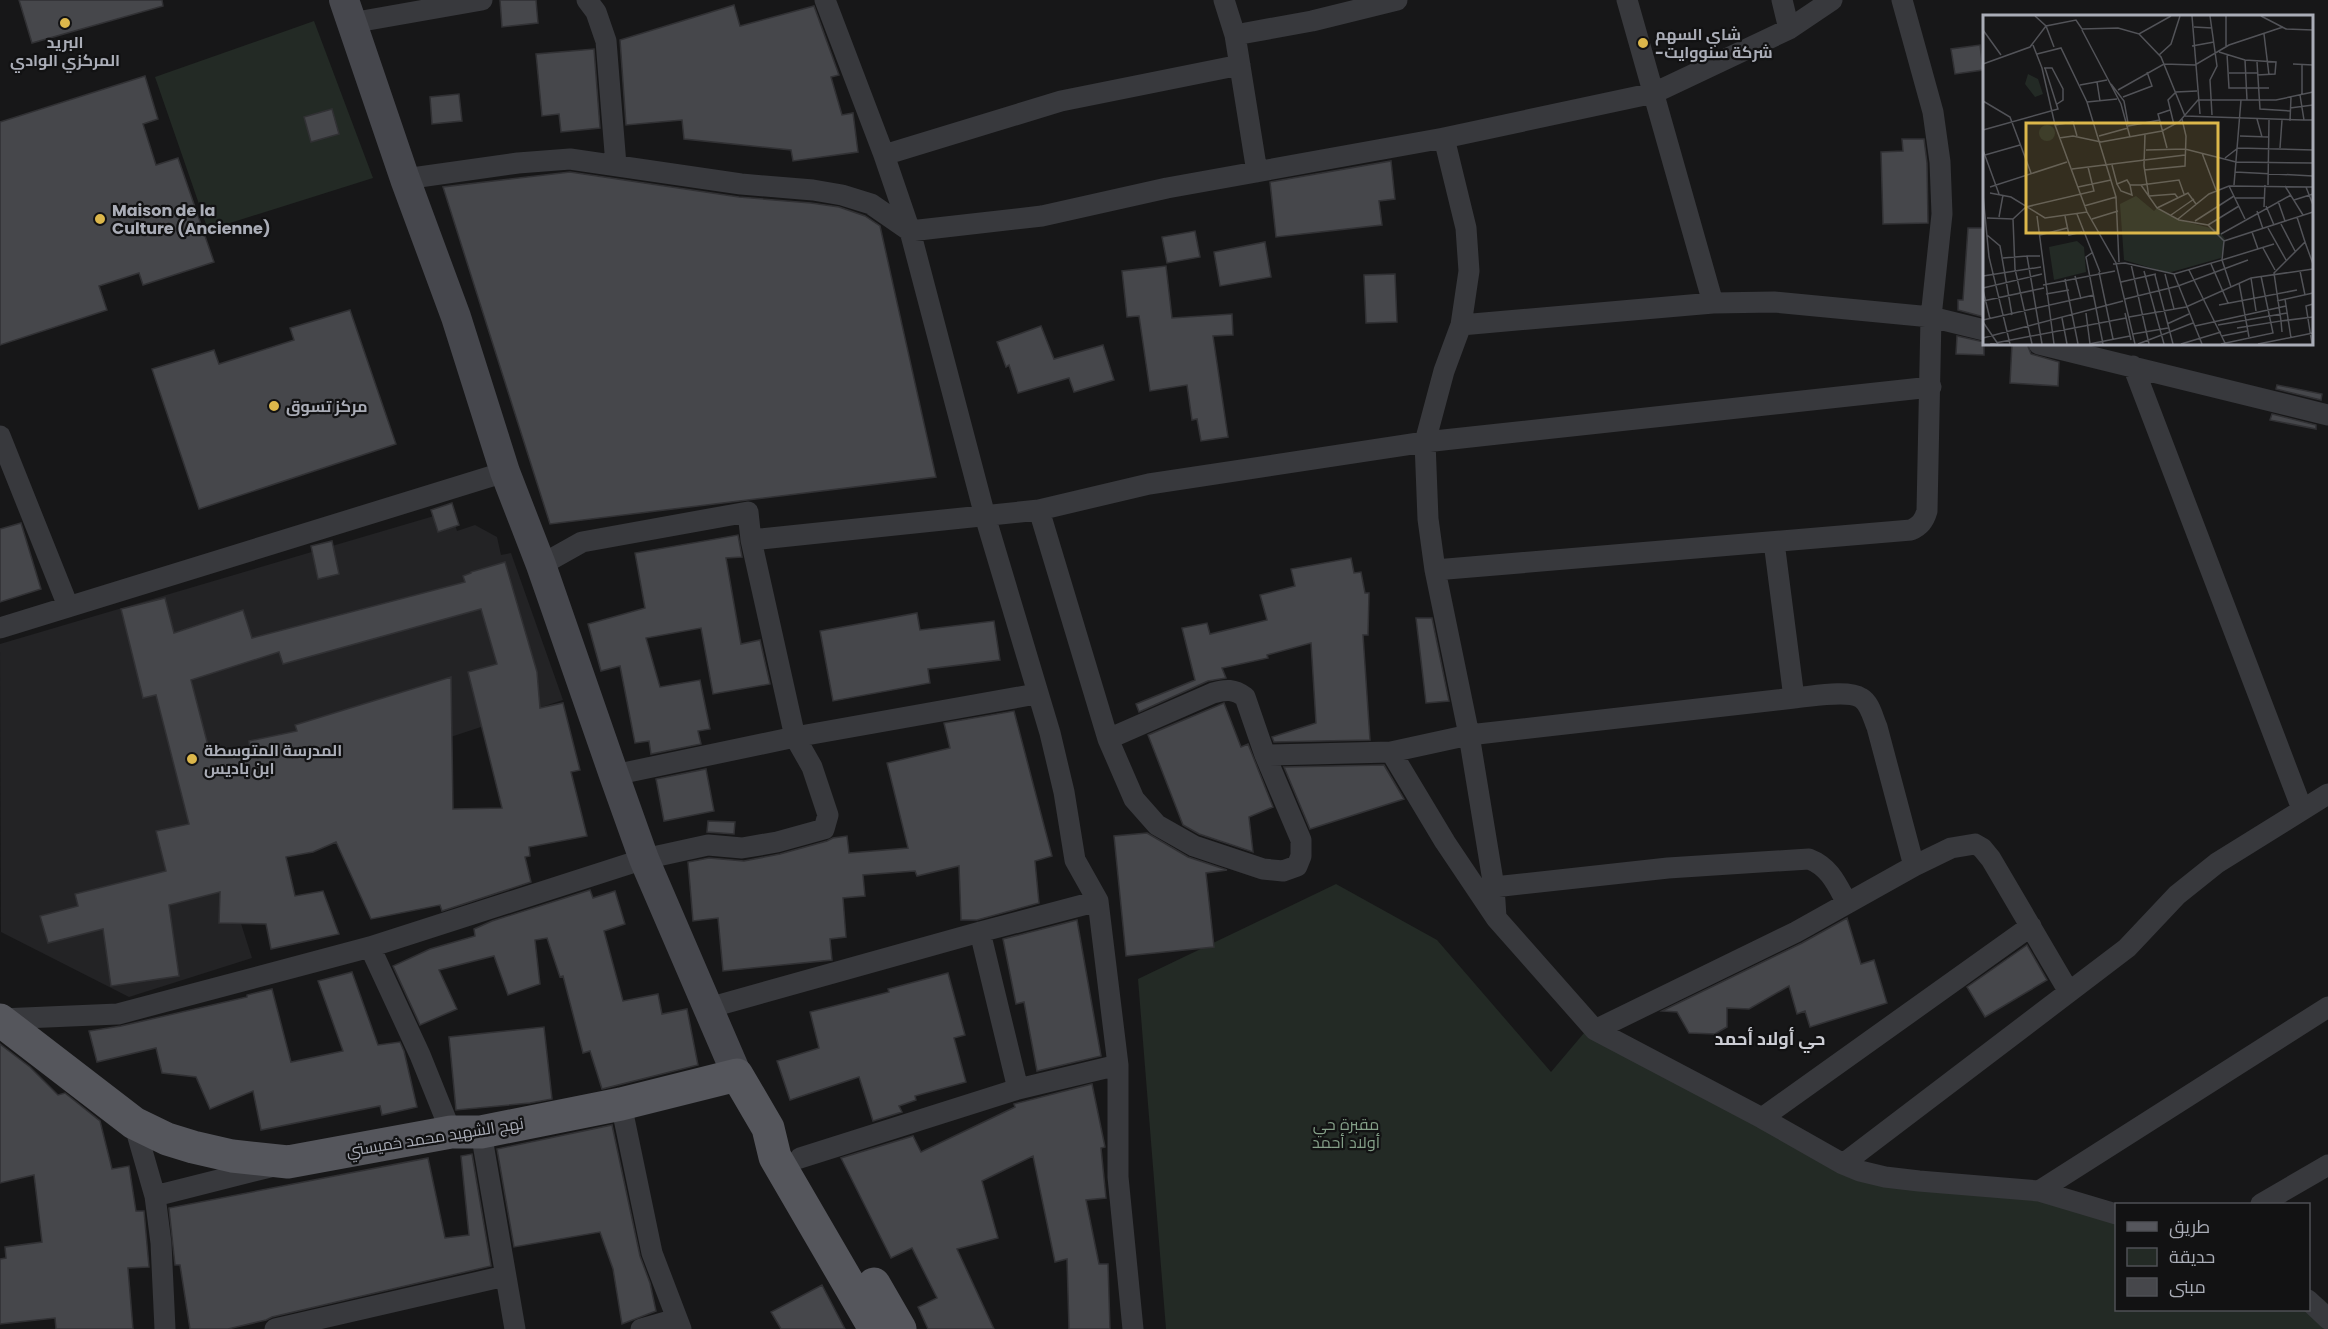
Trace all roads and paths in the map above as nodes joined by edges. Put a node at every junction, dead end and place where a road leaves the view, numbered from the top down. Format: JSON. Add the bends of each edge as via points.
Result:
{"nodes":[{"id":1,"x":482,"y":0,"type":"edge"},
{"id":2,"x":587,"y":0,"type":"edge"},
{"id":3,"x":825,"y":0,"type":"edge"},
{"id":4,"x":1224,"y":0,"type":"edge"},
{"id":5,"x":1397,"y":0,"type":"edge"},
{"id":6,"x":1628,"y":0,"type":"edge"},
{"id":7,"x":1782,"y":0,"type":"edge"},
{"id":8,"x":1832,"y":0,"type":"edge"},
{"id":9,"x":1902,"y":0,"type":"edge"},
{"id":10,"x":348,"y":11,"type":"edge"},
{"id":11,"x":1234,"y":18,"type":"edge"},
{"id":12,"x":1788,"y":29,"type":"junction"},
{"id":13,"x":1240,"y":65,"type":"junction"},
{"id":14,"x":1654,"y":93,"type":"junction"},
{"id":15,"x":1444,"y":138,"type":"junction"},
{"id":16,"x":884,"y":154,"type":"junction"},
{"id":17,"x":616,"y":165,"type":"junction"},
{"id":18,"x":1257,"y":172,"type":"junction"},
{"id":19,"x":405,"y":179,"type":"junction"},
{"id":20,"x":910,"y":231,"type":"junction"},
{"id":21,"x":1713,"y":303,"type":"junction"},
{"id":22,"x":1931,"y":318,"type":"junction"},
{"id":23,"x":1461,"y":326,"type":"junction"},
{"id":24,"x":1983,"y":330,"type":"edge"},
{"id":25,"x":2043,"y":345,"type":"edge"},
{"id":26,"x":2133,"y":366,"type":"junction"},
{"id":27,"x":1931,"y":387,"type":"junction"},
{"id":28,"x":2328,"y":415,"type":"edge"},
{"id":29,"x":0,"y":436,"type":"edge"},
{"id":30,"x":1425,"y":442,"type":"junction"},
{"id":31,"x":505,"y":472,"type":"junction"},
{"id":32,"x":1039,"y":510,"type":"junction"},
{"id":33,"x":985,"y":516,"type":"junction"},
{"id":34,"x":751,"y":540,"type":"junction"},
{"id":35,"x":1774,"y":542,"type":"junction"},
{"id":36,"x":541,"y":565,"type":"junction"},
{"id":37,"x":1435,"y":570,"type":"junction"},
{"id":38,"x":68,"y":606,"type":"junction"},
{"id":39,"x":0,"y":628,"type":"edge"},
{"id":40,"x":1036,"y":694,"type":"junction"},
{"id":41,"x":1794,"y":698,"type":"junction"},
{"id":42,"x":1469,"y":735,"type":"junction"},
{"id":43,"x":795,"y":737,"type":"junction"},
{"id":44,"x":1108,"y":739,"type":"junction"},
{"id":45,"x":1390,"y":752,"type":"junction"},
{"id":46,"x":1265,"y":754,"type":"junction"},
{"id":47,"x":614,"y":775,"type":"junction"},
{"id":48,"x":2328,"y":794,"type":"edge"},
{"id":49,"x":2302,"y":809,"type":"junction"},
{"id":50,"x":644,"y":859,"type":"junction"},
{"id":51,"x":1914,"y":866,"type":"junction"},
{"id":52,"x":1494,"y":887,"type":"junction"},
{"id":53,"x":1098,"y":901,"type":"junction"},
{"id":54,"x":1847,"y":903,"type":"junction"},
{"id":55,"x":1496,"y":918,"type":"junction"},
{"id":56,"x":2031,"y":926,"type":"junction"},
{"id":57,"x":980,"y":932,"type":"junction"},
{"id":58,"x":370,"y":947,"type":"junction"},
{"id":59,"x":2069,"y":992,"type":"junction"},
{"id":60,"x":2328,"y":1007,"type":"edge"},
{"id":61,"x":708,"y":1008,"type":"junction"},
{"id":62,"x":0,"y":1020,"type":"edge"},
{"id":63,"x":1594,"y":1030,"type":"junction"},
{"id":64,"x":1118,"y":1065,"type":"junction"},
{"id":65,"x":737,"y":1075,"type":"junction"},
{"id":66,"x":1018,"y":1089,"type":"junction"},
{"id":67,"x":621,"y":1104,"type":"junction"},
{"id":68,"x":1762,"y":1118,"type":"junction"},
{"id":69,"x":134,"y":1123,"type":"junction"},
{"id":70,"x":768,"y":1128,"type":"junction"},
{"id":71,"x":466,"y":1132,"type":"junction"},
{"id":72,"x":800,"y":1158,"type":"junction"},
{"id":73,"x":288,"y":1162,"type":"junction"},
{"id":74,"x":1843,"y":1164,"type":"junction"},
{"id":75,"x":2328,"y":1165,"type":"edge"},
{"id":76,"x":2039,"y":1191,"type":"junction"},
{"id":77,"x":155,"y":1197,"type":"junction"},
{"id":78,"x":2263,"y":1203,"type":"edge"},
{"id":79,"x":2115,"y":1214,"type":"edge"},
{"id":80,"x":505,"y":1276,"type":"junction"},
{"id":81,"x":2310,"y":1302,"type":"edge"},
{"id":82,"x":2328,"y":1319,"type":"edge"},
{"id":83,"x":678,"y":1324,"type":"edge"},
{"id":84,"x":165,"y":1329,"type":"edge"},
{"id":85,"x":275,"y":1329,"type":"edge"},
{"id":86,"x":515,"y":1329,"type":"edge"},
{"id":87,"x":641,"y":1329,"type":"edge"},
{"id":88,"x":875,"y":1329,"type":"edge"},
{"id":89,"x":900,"y":1329,"type":"edge"},
{"id":90,"x":1133,"y":1329,"type":"edge"}],
"edges":[{"from":1,"to":10,"type":"street"},
{"from":2,"to":17,"type":"street","via":[[596,12],[606,41]]},
{"from":3,"to":16,"type":"street"},
{"from":4,"to":11,"type":"street"},
{"from":5,"to":11,"type":"street","via":[[1312,21]]},
{"from":6,"to":14,"type":"street"},
{"from":7,"to":12,"type":"street"},
{"from":8,"to":12,"type":"street"},
{"from":9,"to":22,"type":"street","via":[[1933,112],[1941,162],[1942,214]]},
{"from":10,"to":19,"type":"main road"},
{"from":11,"to":13,"type":"street"},
{"from":12,"to":14,"type":"street"},
{"from":13,"to":16,"type":"street","via":[[1061,101]]},
{"from":13,"to":18,"type":"street"},
{"from":14,"to":15,"type":"street"},
{"from":14,"to":21,"type":"street"},
{"from":15,"to":18,"type":"street"},
{"from":15,"to":23,"type":"street","via":[[1466,228],[1469,271]]},
{"from":16,"to":20,"type":"street"},
{"from":17,"to":19,"type":"street","via":[[570,159],[539,161]]},
{"from":17,"to":20,"type":"street","via":[[842,195],[871,204]]},
{"from":18,"to":20,"type":"street","via":[[1042,216]]},
{"from":19,"to":31,"type":"main road","via":[[456,318]]},
{"from":20,"to":33,"type":"street"},
{"from":21,"to":22,"type":"street","via":[[1774,302]]},
{"from":21,"to":23,"type":"street"},
{"from":22,"to":24,"type":"street"},
{"from":22,"to":27,"type":"street"},
{"from":23,"to":30,"type":"street"},
{"from":25,"to":26,"type":"street"},
{"from":26,"to":28,"type":"street"},
{"from":26,"to":49,"type":"street"},
{"from":27,"to":30,"type":"street"},
{"from":27,"to":35,"type":"street","via":[[1927,512],[1917,527]]},
{"from":29,"to":38,"type":"street"},
{"from":30,"to":32,"type":"street","via":[[1149,484]]},
{"from":30,"to":37,"type":"street","via":[[1428,519]]},
{"from":31,"to":36,"type":"main road"},
{"from":31,"to":38,"type":"street"},
{"from":32,"to":33,"type":"street"},
{"from":32,"to":44,"type":"street"},
{"from":33,"to":34,"type":"street"},
{"from":33,"to":40,"type":"street"},
{"from":34,"to":36,"type":"street","via":[[748,512],[582,542]]},
{"from":34,"to":43,"type":"street"},
{"from":35,"to":37,"type":"street"},
{"from":35,"to":41,"type":"street"},
{"from":36,"to":47,"type":"main road"},
{"from":37,"to":42,"type":"street"},
{"from":38,"to":39,"type":"street"},
{"from":40,"to":43,"type":"street"},
{"from":40,"to":53,"type":"street","via":[[1064,792],[1075,860]]},
{"from":41,"to":42,"type":"street"},
{"from":41,"to":51,"type":"street","via":[[1846,694],[1861,698],[1868,705]]},
{"from":42,"to":45,"type":"street"},
{"from":42,"to":52,"type":"street"},
{"from":43,"to":47,"type":"street"},
{"from":43,"to":50,"type":"street","via":[[812,766],[828,815],[824,829],[742,848],[708,845]]},
{"from":44,"to":46,"type":"street","via":[[1227,689],[1245,697]]},
{"from":44,"to":46,"type":"street","via":[[1134,799],[1157,825],[1194,846],[1283,872],[1297,866],[1301,840]]},
{"from":45,"to":46,"type":"street"},
{"from":45,"to":55,"type":"street"},
{"from":47,"to":50,"type":"main road"},
{"from":48,"to":49,"type":"street"},
{"from":49,"to":59,"type":"street","via":[[2217,863],[2177,895],[2127,948]]},
{"from":50,"to":58,"type":"street"},
{"from":50,"to":61,"type":"main road"},
{"from":51,"to":54,"type":"street"},
{"from":51,"to":56,"type":"street","via":[[1951,848],[1975,844],[1982,848]]},
{"from":52,"to":54,"type":"street","via":[[1668,868],[1809,859],[1829,872]]},
{"from":52,"to":55,"type":"street"},
{"from":53,"to":57,"type":"street"},
{"from":53,"to":64,"type":"street"},
{"from":54,"to":63,"type":"street","via":[[1796,932]]},
{"from":55,"to":63,"type":"street"},
{"from":56,"to":59,"type":"street"},
{"from":56,"to":68,"type":"street"},
{"from":57,"to":61,"type":"street"},
{"from":57,"to":66,"type":"street"},
{"from":58,"to":62,"type":"street","via":[[118,1014]]},
{"from":58,"to":71,"type":"street","via":[[420,1055]]},
{"from":59,"to":74,"type":"street"},
{"from":60,"to":76,"type":"street"},
{"from":61,"to":65,"type":"main road"},
{"from":62,"to":69,"type":"main road","name":"نهج الشهيد محمد خميستي"},
{"from":63,"to":68,"type":"street"},
{"from":64,"to":66,"type":"street"},
{"from":64,"to":90,"type":"street","via":[[1118,1177]]},
{"from":65,"to":67,"type":"main road","name":"نهج الشهيد محمد خميستي"},
{"from":65,"to":70,"type":"main road"},
{"from":66,"to":72,"type":"street"},
{"from":67,"to":71,"type":"main road","name":"نهج الشهيد محمد خميستي"},
{"from":67,"to":83,"type":"street","via":[[652,1253]]},
{"from":68,"to":74,"type":"street"},
{"from":69,"to":73,"type":"main road","name":"نهج الشهيد محمد خميستي","via":[[193,1147]]},
{"from":69,"to":77,"type":"street"},
{"from":70,"to":72,"type":"main road","via":[[793,1146]]},
{"from":70,"to":88,"type":"main road","via":[[775,1157]]},
{"from":71,"to":73,"type":"main road","name":"نهج الشهيد محمد خميستي"},
{"from":71,"to":80,"type":"street"},
{"from":72,"to":89,"type":"main road"},
{"from":73,"to":77,"type":"street"},
{"from":74,"to":76,"type":"street","via":[[1885,1177]]},
{"from":75,"to":78,"type":"street"},
{"from":76,"to":79,"type":"street"},
{"from":77,"to":84,"type":"street"},
{"from":80,"to":85,"type":"street"},
{"from":80,"to":86,"type":"street"},
{"from":81,"to":82,"type":"street"},
{"from":83,"to":87,"type":"street"}]}
